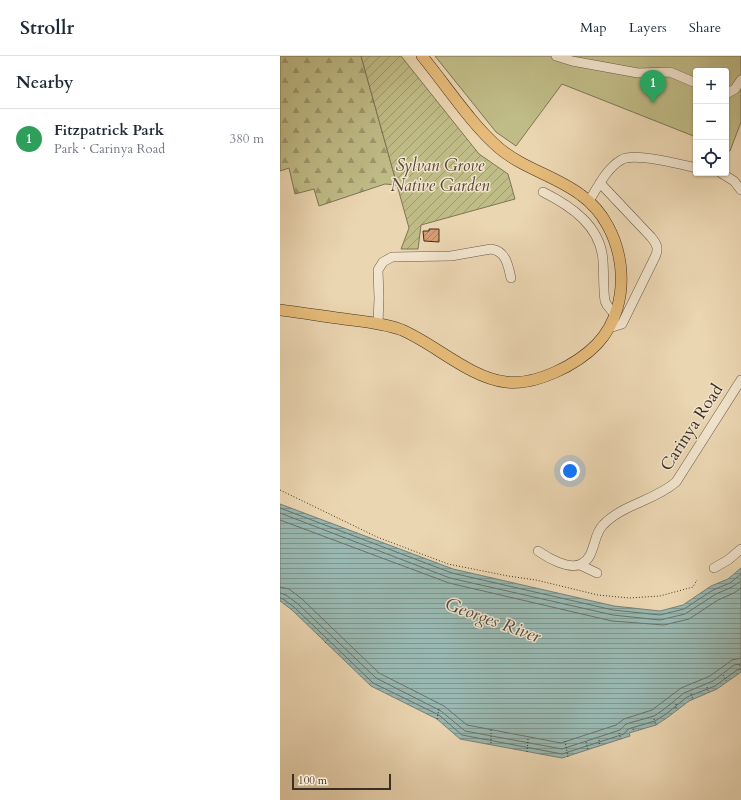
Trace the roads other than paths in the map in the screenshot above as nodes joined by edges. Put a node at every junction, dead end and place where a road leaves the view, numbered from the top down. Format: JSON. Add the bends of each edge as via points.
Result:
{"nodes":[{"id":1,"x":422,"y":56,"type":"edge"},
{"id":2,"x":556,"y":56,"type":"edge"},
{"id":3,"x":741,"y":80,"type":"edge"},
{"id":4,"x":693,"y":82,"type":"edge"},
{"id":5,"x":729,"y":92,"type":"edge"},
{"id":6,"x":693,"y":167,"type":"edge"},
{"id":7,"x":726,"y":176,"type":"edge"},
{"id":8,"x":600,"y":183,"type":"junction"},
{"id":9,"x":741,"y":190,"type":"edge"},
{"id":10,"x":542,"y":192,"type":"dead end"},
{"id":11,"x":590,"y":201,"type":"junction"},
{"id":12,"x":511,"y":278,"type":"dead end"},
{"id":13,"x":280,"y":310,"type":"edge"},
{"id":14,"x":615,"y":315,"type":"junction"},
{"id":15,"x":378,"y":324,"type":"junction"},
{"id":16,"x":609,"y":328,"type":"junction"},
{"id":17,"x":741,"y":380,"type":"edge"},
{"id":18,"x":741,"y":549,"type":"edge"},
{"id":19,"x":538,"y":551,"type":"dead end"},
{"id":20,"x":580,"y":565,"type":"junction"},
{"id":21,"x":714,"y":568,"type":"dead end"},
{"id":22,"x":597,"y":573,"type":"dead end"}],
"edges":[{"from":1,"to":11,"type":"main road","via":[[474,122],[496,145],[518,162],[562,183]]},
{"from":2,"to":4,"type":"street","via":[[572,62],[638,73],[670,72]]},
{"from":3,"to":5,"type":"street"},
{"from":6,"to":8,"type":"street","via":[[630,157],[617,162]]},
{"from":7,"to":9,"type":"street"},
{"from":8,"to":11,"type":"street"},
{"from":8,"to":16,"type":"street","via":[[657,245],[655,257],[622,324]]},
{"from":10,"to":14,"type":"street","via":[[571,208],[592,229],[602,252],[605,301]]},
{"from":11,"to":14,"type":"main road","via":[[609,227],[619,257],[620,290]]},
{"from":12,"to":15,"type":"street","via":[[505,258],[495,249],[451,256],[392,257],[383,262],[378,270]]},
{"from":13,"to":15,"type":"main road"},
{"from":14,"to":16,"type":"main road"},
{"from":15,"to":16,"type":"main road","via":[[398,328],[481,374],[513,383],[539,379],[563,367],[591,350]]},
{"from":17,"to":20,"type":"street","name":"Carinya Road","via":[[676,482],[662,492],[619,513],[603,525],[598,530],[589,558]]},
{"from":18,"to":21,"type":"street"},
{"from":19,"to":20,"type":"street","via":[[549,559]]},
{"from":20,"to":22,"type":"street"}]}
